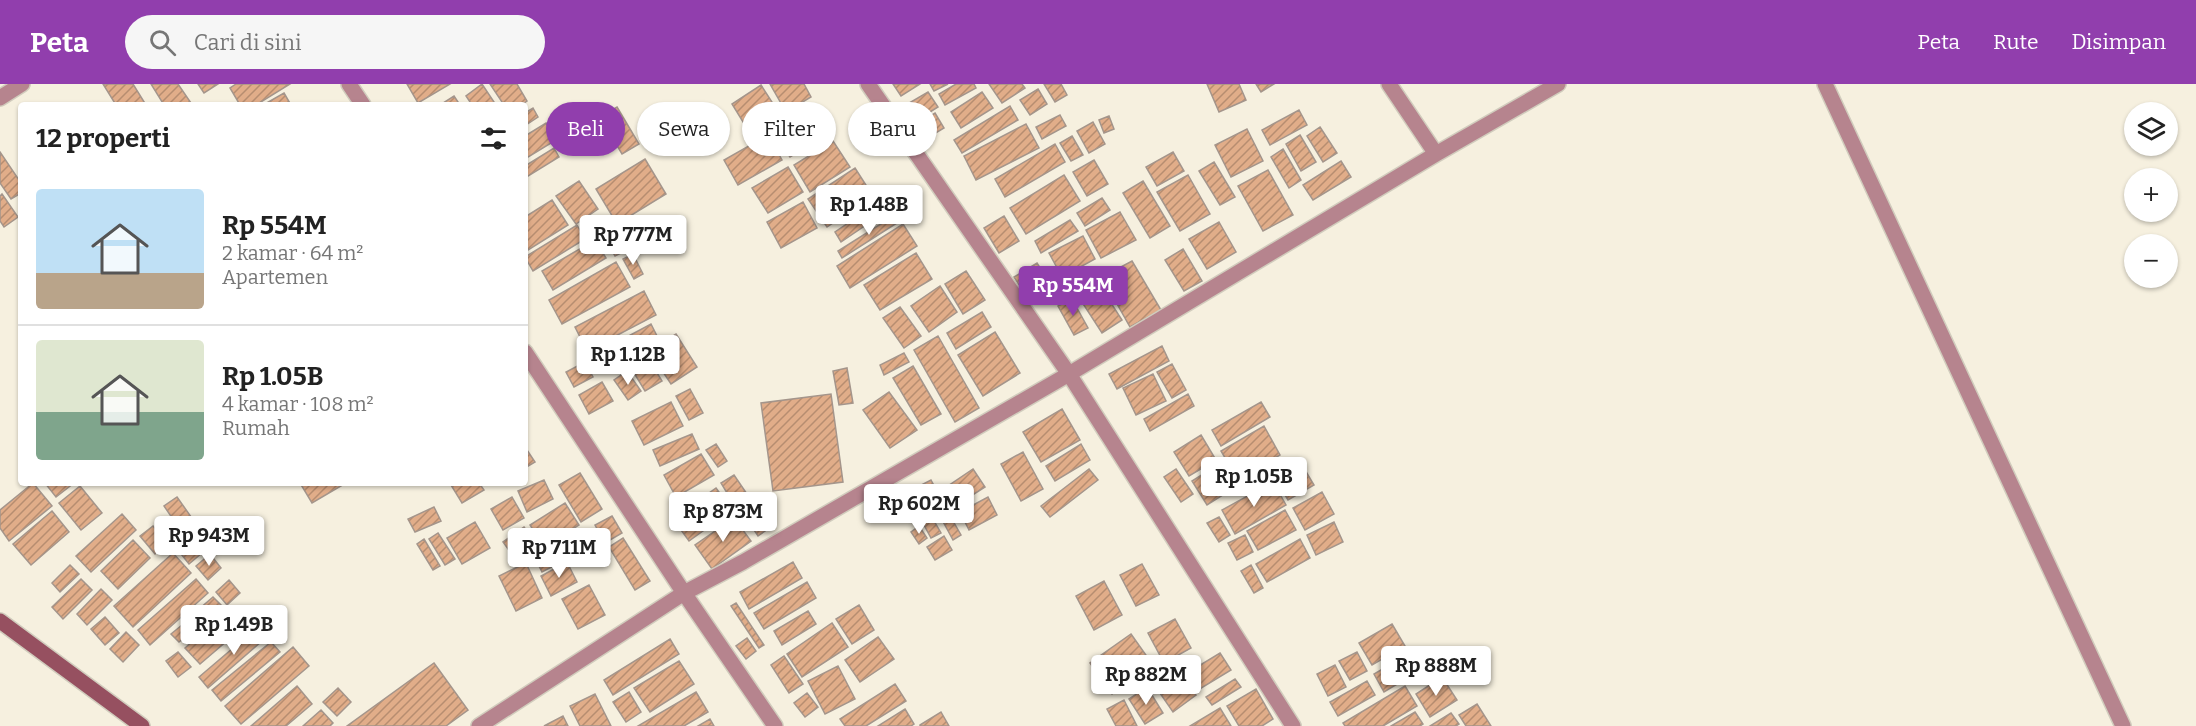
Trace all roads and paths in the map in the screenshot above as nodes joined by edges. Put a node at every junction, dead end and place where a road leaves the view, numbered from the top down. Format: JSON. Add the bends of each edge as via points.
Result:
{"nodes":[{"id":1,"x":22,"y":84,"type":"edge"},
{"id":2,"x":349,"y":84,"type":"edge"},
{"id":3,"x":868,"y":84,"type":"edge"},
{"id":4,"x":1389,"y":84,"type":"edge"},
{"id":5,"x":1558,"y":84,"type":"edge"},
{"id":6,"x":1826,"y":84,"type":"edge"},
{"id":7,"x":0,"y":98,"type":"edge"},
{"id":8,"x":361,"y":102,"type":"edge"},
{"id":9,"x":1436,"y":154,"type":"junction"},
{"id":10,"x":528,"y":356,"type":"edge"},
{"id":11,"x":1069,"y":374,"type":"junction"},
{"id":12,"x":684,"y":593,"type":"junction"},
{"id":13,"x":0,"y":621,"type":"edge"},
{"id":14,"x":142,"y":726,"type":"edge"},
{"id":15,"x":479,"y":726,"type":"edge"},
{"id":16,"x":775,"y":726,"type":"edge"},
{"id":17,"x":1293,"y":726,"type":"edge"},
{"id":18,"x":2123,"y":726,"type":"edge"}],
"edges":[{"from":1,"to":7,"type":"street"},
{"from":2,"to":8,"type":"street"},
{"from":3,"to":11,"type":"street"},
{"from":4,"to":9,"type":"street"},
{"from":5,"to":9,"type":"street"},
{"from":6,"to":18,"type":"street"},
{"from":9,"to":11,"type":"street"},
{"from":10,"to":12,"type":"street"},
{"from":11,"to":12,"type":"street"},
{"from":11,"to":17,"type":"street"},
{"from":12,"to":15,"type":"street"},
{"from":12,"to":16,"type":"street"},
{"from":13,"to":14,"type":"main road"}]}
